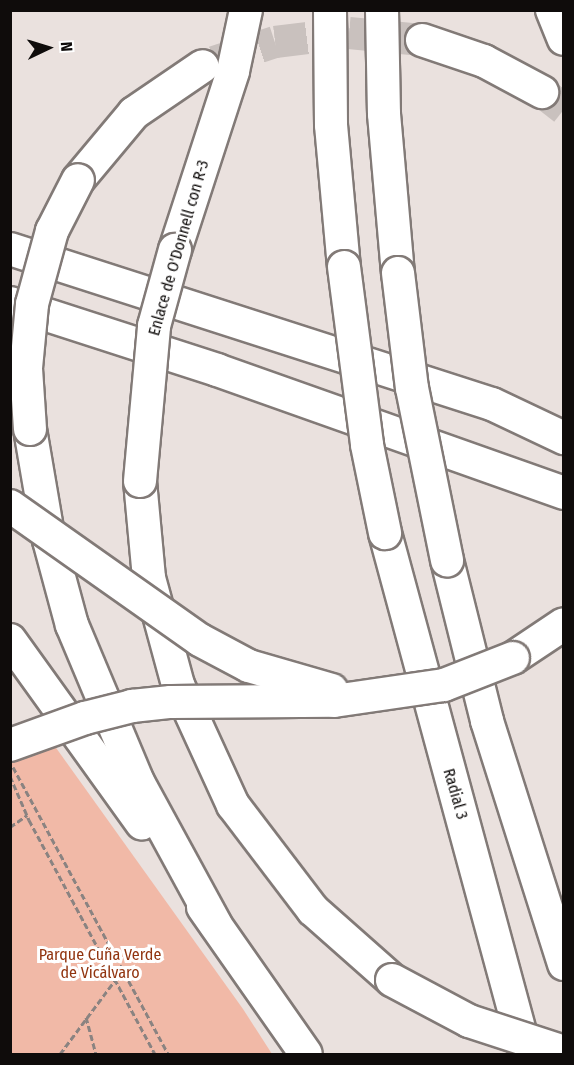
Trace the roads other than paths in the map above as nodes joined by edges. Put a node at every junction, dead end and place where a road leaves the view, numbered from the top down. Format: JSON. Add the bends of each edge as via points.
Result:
{"nodes":[{"id":1,"x":246,"y":10,"type":"edge"},
{"id":2,"x":330,"y":10,"type":"edge"},
{"id":3,"x":382,"y":10,"type":"edge"},
{"id":4,"x":552,"y":10,"type":"edge"},
{"id":5,"x":564,"y":39,"type":"edge"},
{"id":6,"x":422,"y":40,"type":"tunnel mouth"},
{"id":7,"x":203,"y":66,"type":"tunnel mouth"},
{"id":8,"x":542,"y":92,"type":"tunnel mouth"},
{"id":9,"x":10,"y":249,"type":"edge"},
{"id":10,"x":10,"y":303,"type":"edge"},
{"id":11,"x":564,"y":438,"type":"edge"},
{"id":12,"x":564,"y":493,"type":"edge"},
{"id":13,"x":10,"y":506,"type":"edge"},
{"id":14,"x":564,"y":624,"type":"edge"},
{"id":15,"x":10,"y":640,"type":"edge"},
{"id":16,"x":385,"y":694,"type":"junction"},
{"id":17,"x":10,"y":745,"type":"edge"},
{"id":18,"x":215,"y":923,"type":"junction"},
{"id":19,"x":564,"y":964,"type":"edge"},
{"id":20,"x":564,"y":1052,"type":"edge"},
{"id":21,"x":306,"y":1054,"type":"edge"},
{"id":22,"x":526,"y":1054,"type":"edge"}],
"edges":[{"from":1,"to":20,"type":"highway","name":"Enlace de O'Donnell con R-3","bridge":true,"via":[[233,71],[154,326],[140,481],[149,578],[178,686],[233,805],[314,910],[392,980],[469,1021]]},
{"from":2,"to":22,"type":"highway","name":"Radial 3","bridge":true,"via":[[331,125],[367,445],[385,533]]},
{"from":3,"to":19,"type":"highway","bridge":true,"via":[[384,114],[414,399],[447,560],[487,721]]},
{"from":4,"to":5,"type":"highway"},
{"from":6,"to":8,"type":"highway","via":[[484,61]]},
{"from":7,"to":18,"type":"highway","bridge":true,"via":[[134,113],[78,180],[52,231],[32,304],[26,368],[30,429],[49,540],[72,625],[138,782]]},
{"from":9,"to":11,"type":"highway","via":[[492,404]]},
{"from":10,"to":12,"type":"highway","via":[[217,370]]},
{"from":13,"to":16,"type":"highway","bridge":true,"via":[[200,640],[249,666],[336,691]]},
{"from":14,"to":16,"type":"highway","bridge":true,"via":[[513,658],[444,685]]},
{"from":15,"to":18,"type":"highway"},
{"from":16,"to":17,"type":"highway","bridge":true,"via":[[334,701],[183,701],[132,706]]},
{"from":18,"to":21,"type":"highway"}]}
